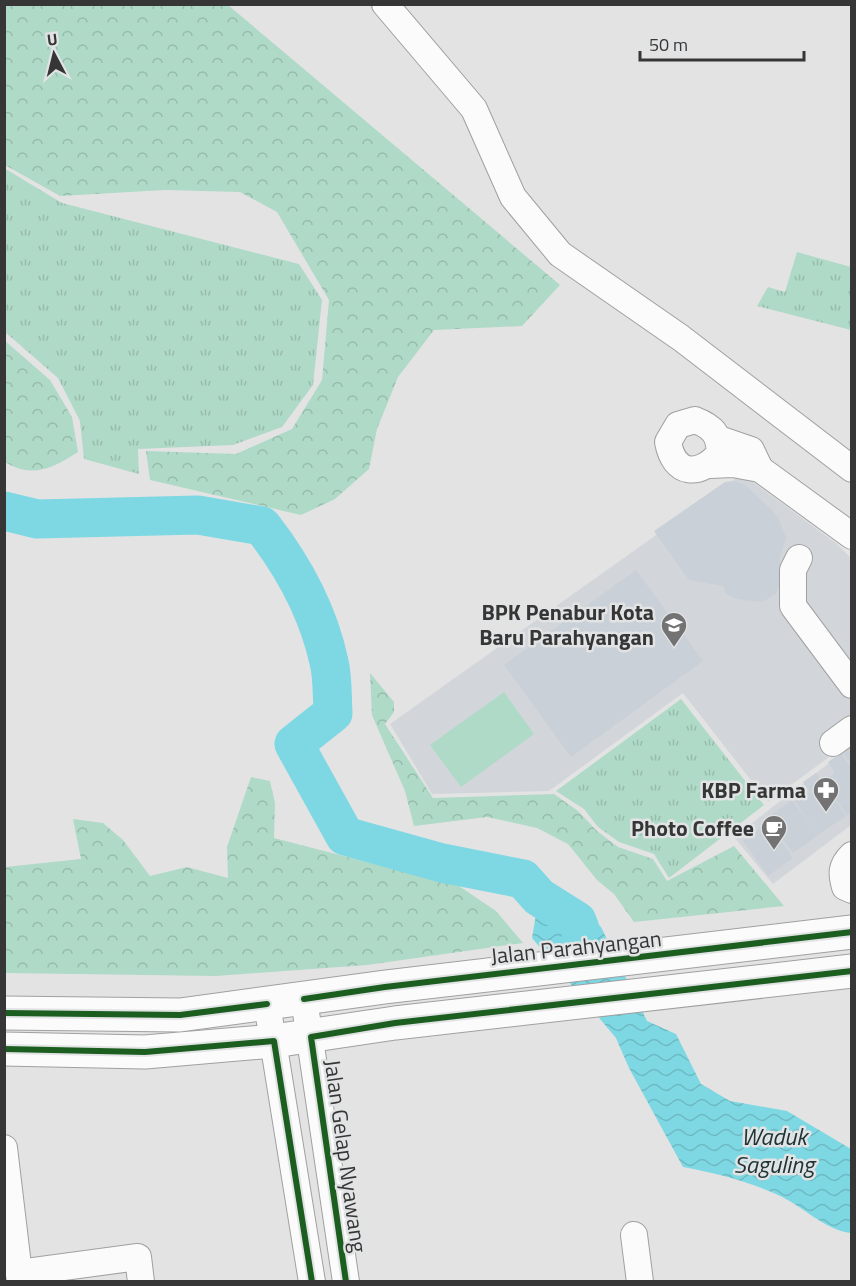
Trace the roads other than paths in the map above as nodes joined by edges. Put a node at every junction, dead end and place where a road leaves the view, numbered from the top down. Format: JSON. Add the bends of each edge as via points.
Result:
{"nodes":[{"id":1,"x":385,"y":4,"type":"edge"},
{"id":2,"x":719,"y":439,"type":"junction"},
{"id":3,"x":710,"y":465,"type":"junction"},
{"id":4,"x":760,"y":469,"type":"junction"},
{"id":5,"x":852,"y":469,"type":"edge"},
{"id":6,"x":852,"y":536,"type":"edge"},
{"id":7,"x":799,"y":558,"type":"dead end"},
{"id":8,"x":852,"y":685,"type":"edge"},
{"id":9,"x":852,"y":855,"type":"edge"},
{"id":10,"x":852,"y":890,"type":"edge"},
{"id":11,"x":852,"y":932,"type":"edge"},
{"id":12,"x":852,"y":971,"type":"edge"},
{"id":13,"x":304,"y":999,"type":"junction"},
{"id":14,"x":267,"y":1004,"type":"junction"},
{"id":15,"x":4,"y":1013,"type":"edge"},
{"id":16,"x":311,"y":1037,"type":"junction"},
{"id":17,"x":274,"y":1041,"type":"junction"},
{"id":18,"x":5,"y":1055,"type":"edge"},
{"id":19,"x":4,"y":1148,"type":"edge"},
{"id":20,"x":634,"y":1235,"type":"dead end"},
{"id":21,"x":19,"y":1277,"type":"edge"},
{"id":22,"x":141,"y":1281,"type":"edge"},
{"id":23,"x":312,"y":1281,"type":"edge"},
{"id":24,"x":346,"y":1281,"type":"edge"},
{"id":25,"x":640,"y":1281,"type":"edge"}],
"edges":[{"from":1,"to":5,"type":"street","via":[[474,109],[513,197],[560,254],[681,338]]},
{"from":2,"to":3,"type":"street","via":[[720,453]]},
{"from":2,"to":3,"type":"street","via":[[712,427],[695,420],[678,425],[668,442],[671,458],[682,468]]},
{"from":2,"to":4,"type":"street","via":[[751,450]]},
{"from":3,"to":4,"type":"street"},
{"from":4,"to":6,"type":"street"},
{"from":7,"to":8,"type":"street","via":[[793,570],[793,606]]},
{"from":9,"to":10,"type":"street","via":[[843,864],[841,874],[845,887]]},
{"from":11,"to":13,"type":"main road","name":"Jalan Parahyangan"},
{"from":12,"to":16,"type":"main road"},
{"from":13,"to":14,"type":"main road","name":"Jalan Parahyangan"},
{"from":13,"to":16,"type":"street"},
{"from":14,"to":15,"type":"main road","name":"Jalan Parahyangan","via":[[180,1015]]},
{"from":14,"to":17,"type":"street"},
{"from":16,"to":17,"type":"main road"},
{"from":16,"to":24,"type":"street","name":"Jalan Gelap Nyawang"},
{"from":17,"to":18,"type":"main road","via":[[145,1052]]},
{"from":17,"to":23,"type":"street"},
{"from":19,"to":21,"type":"street"},
{"from":20,"to":25,"type":"street"},
{"from":21,"to":22,"type":"street","via":[[138,1257]]}]}
